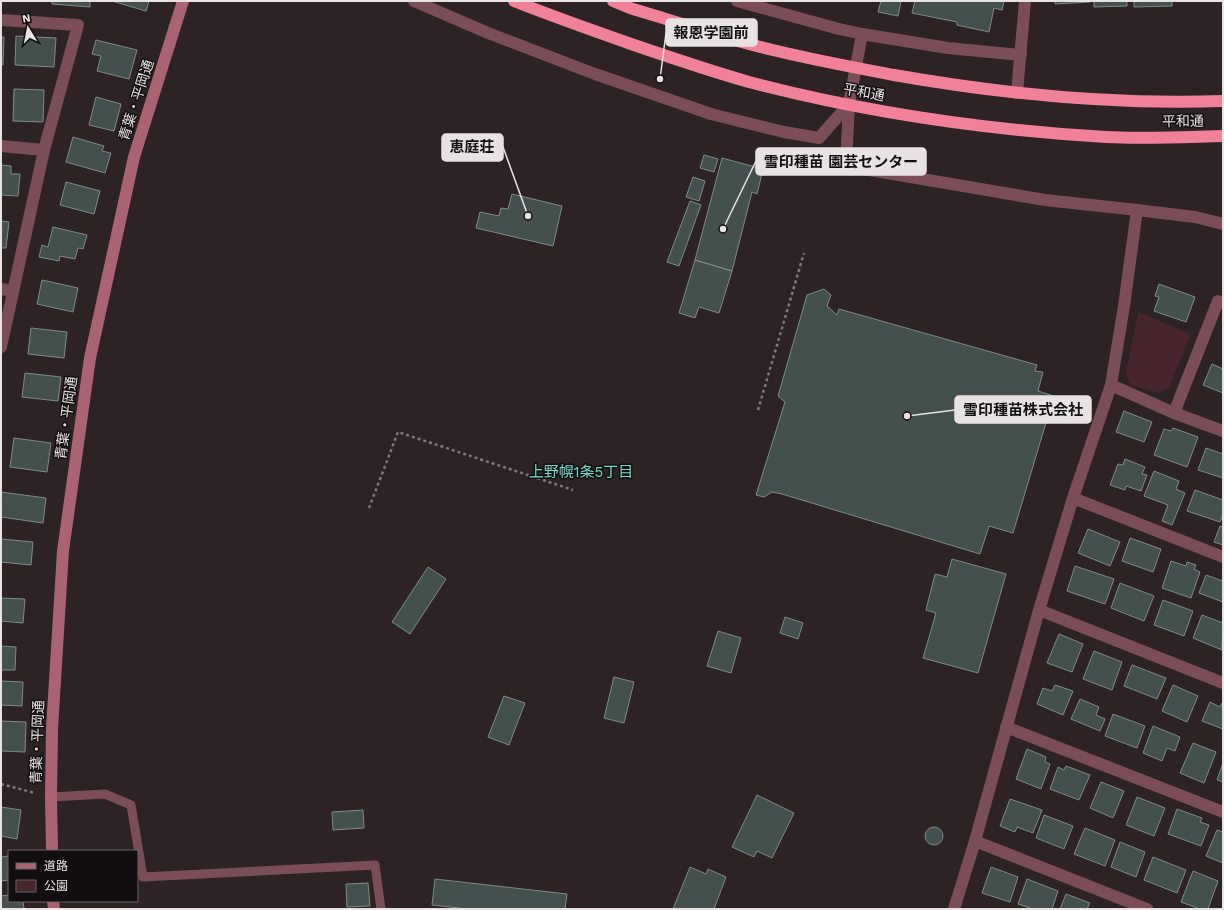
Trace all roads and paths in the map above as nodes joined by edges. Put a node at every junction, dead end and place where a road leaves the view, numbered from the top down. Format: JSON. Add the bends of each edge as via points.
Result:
{"nodes":[{"id":1,"x":184,"y":1,"type":"edge"},
{"id":2,"x":414,"y":1,"type":"edge"},
{"id":3,"x":514,"y":1,"type":"edge"},
{"id":4,"x":613,"y":1,"type":"edge"},
{"id":5,"x":737,"y":1,"type":"edge"},
{"id":6,"x":1025,"y":1,"type":"edge"},
{"id":7,"x":1,"y":20,"type":"edge"},
{"id":8,"x":862,"y":34,"type":"junction"},
{"id":9,"x":1021,"y":56,"type":"junction"},
{"id":10,"x":856,"y":68,"type":"junction"},
{"id":11,"x":1017,"y":93,"type":"junction"},
{"id":12,"x":1223,"y":101,"type":"edge"},
{"id":13,"x":849,"y":104,"type":"junction"},
{"id":14,"x":1223,"y":136,"type":"edge"},
{"id":15,"x":1,"y":146,"type":"edge"},
{"id":16,"x":44,"y":150,"type":"junction"},
{"id":17,"x":1137,"y":210,"type":"junction"},
{"id":18,"x":1223,"y":224,"type":"edge"},
{"id":19,"x":804,"y":253,"type":"dead end"},
{"id":20,"x":1,"y":289,"type":"edge"},
{"id":21,"x":13,"y":291,"type":"junction"},
{"id":22,"x":1223,"y":303,"type":"edge"},
{"id":23,"x":1,"y":348,"type":"edge"},
{"id":24,"x":1111,"y":385,"type":"junction"},
{"id":25,"x":758,"y":410,"type":"dead end"},
{"id":26,"x":1174,"y":413,"type":"junction"},
{"id":27,"x":1223,"y":431,"type":"edge"},
{"id":28,"x":573,"y":490,"type":"dead end"},
{"id":29,"x":1073,"y":498,"type":"junction"},
{"id":30,"x":369,"y":508,"type":"dead end"},
{"id":31,"x":1223,"y":557,"type":"edge"},
{"id":32,"x":1039,"y":610,"type":"junction"},
{"id":33,"x":1223,"y":683,"type":"edge"},
{"id":34,"x":1006,"y":727,"type":"junction"},
{"id":35,"x":1,"y":784,"type":"edge"},
{"id":36,"x":51,"y":797,"type":"junction"},
{"id":37,"x":1223,"y":812,"type":"edge"},
{"id":38,"x":975,"y":841,"type":"junction"},
{"id":39,"x":52,"y":850,"type":"edge"},
{"id":40,"x":382,"y":909,"type":"edge"},
{"id":41,"x":954,"y":909,"type":"edge"},
{"id":42,"x":1147,"y":909,"type":"edge"}],
"edges":[{"from":1,"to":36,"type":"street","name":"青葉・平岡通","via":[[134,157],[90,358],[63,551],[52,729]]},
{"from":2,"to":13,"type":"street","via":[[595,74],[711,114],[784,132],[819,138]]},
{"from":3,"to":13,"type":"highway","name":"平和通","via":[[716,72]]},
{"from":4,"to":10,"type":"highway","name":"平和通","via":[[750,44]]},
{"from":5,"to":8,"type":"street"},
{"from":6,"to":9,"type":"street"},
{"from":7,"to":16,"type":"street","via":[[78,25]]},
{"from":8,"to":9,"type":"street","via":[[948,48]]},
{"from":8,"to":10,"type":"street"},
{"from":9,"to":11,"type":"street"},
{"from":10,"to":11,"type":"highway","name":"平和通"},
{"from":10,"to":13,"type":"street"},
{"from":11,"to":12,"type":"highway","name":"平和通","via":[[1181,103]]},
{"from":13,"to":14,"type":"highway","name":"平和通","via":[[968,124],[1038,132],[1108,137]]},
{"from":13,"to":17,"type":"street","via":[[846,166],[1045,200]]},
{"from":15,"to":16,"type":"street"},
{"from":16,"to":21,"type":"street"},
{"from":17,"to":18,"type":"street","via":[[1195,217]]},
{"from":17,"to":24,"type":"street"},
{"from":19,"to":25,"type":"path"},
{"from":20,"to":21,"type":"street"},
{"from":21,"to":23,"type":"street"},
{"from":22,"to":26,"type":"street","via":[[1218,301]]},
{"from":24,"to":26,"type":"street"},
{"from":24,"to":29,"type":"street"},
{"from":26,"to":27,"type":"street"},
{"from":28,"to":30,"type":"path","via":[[398,432]]},
{"from":29,"to":31,"type":"street"},
{"from":29,"to":32,"type":"street"},
{"from":32,"to":33,"type":"street"},
{"from":32,"to":34,"type":"street"},
{"from":34,"to":37,"type":"street"},
{"from":34,"to":38,"type":"street"},
{"from":35,"to":36,"type":"path"},
{"from":36,"to":39,"type":"street","name":"青葉・平岡通"},
{"from":36,"to":40,"type":"lane","via":[[105,794],[131,805],[143,877],[375,864]]},
{"from":38,"to":41,"type":"street"},
{"from":38,"to":42,"type":"street"}]}
